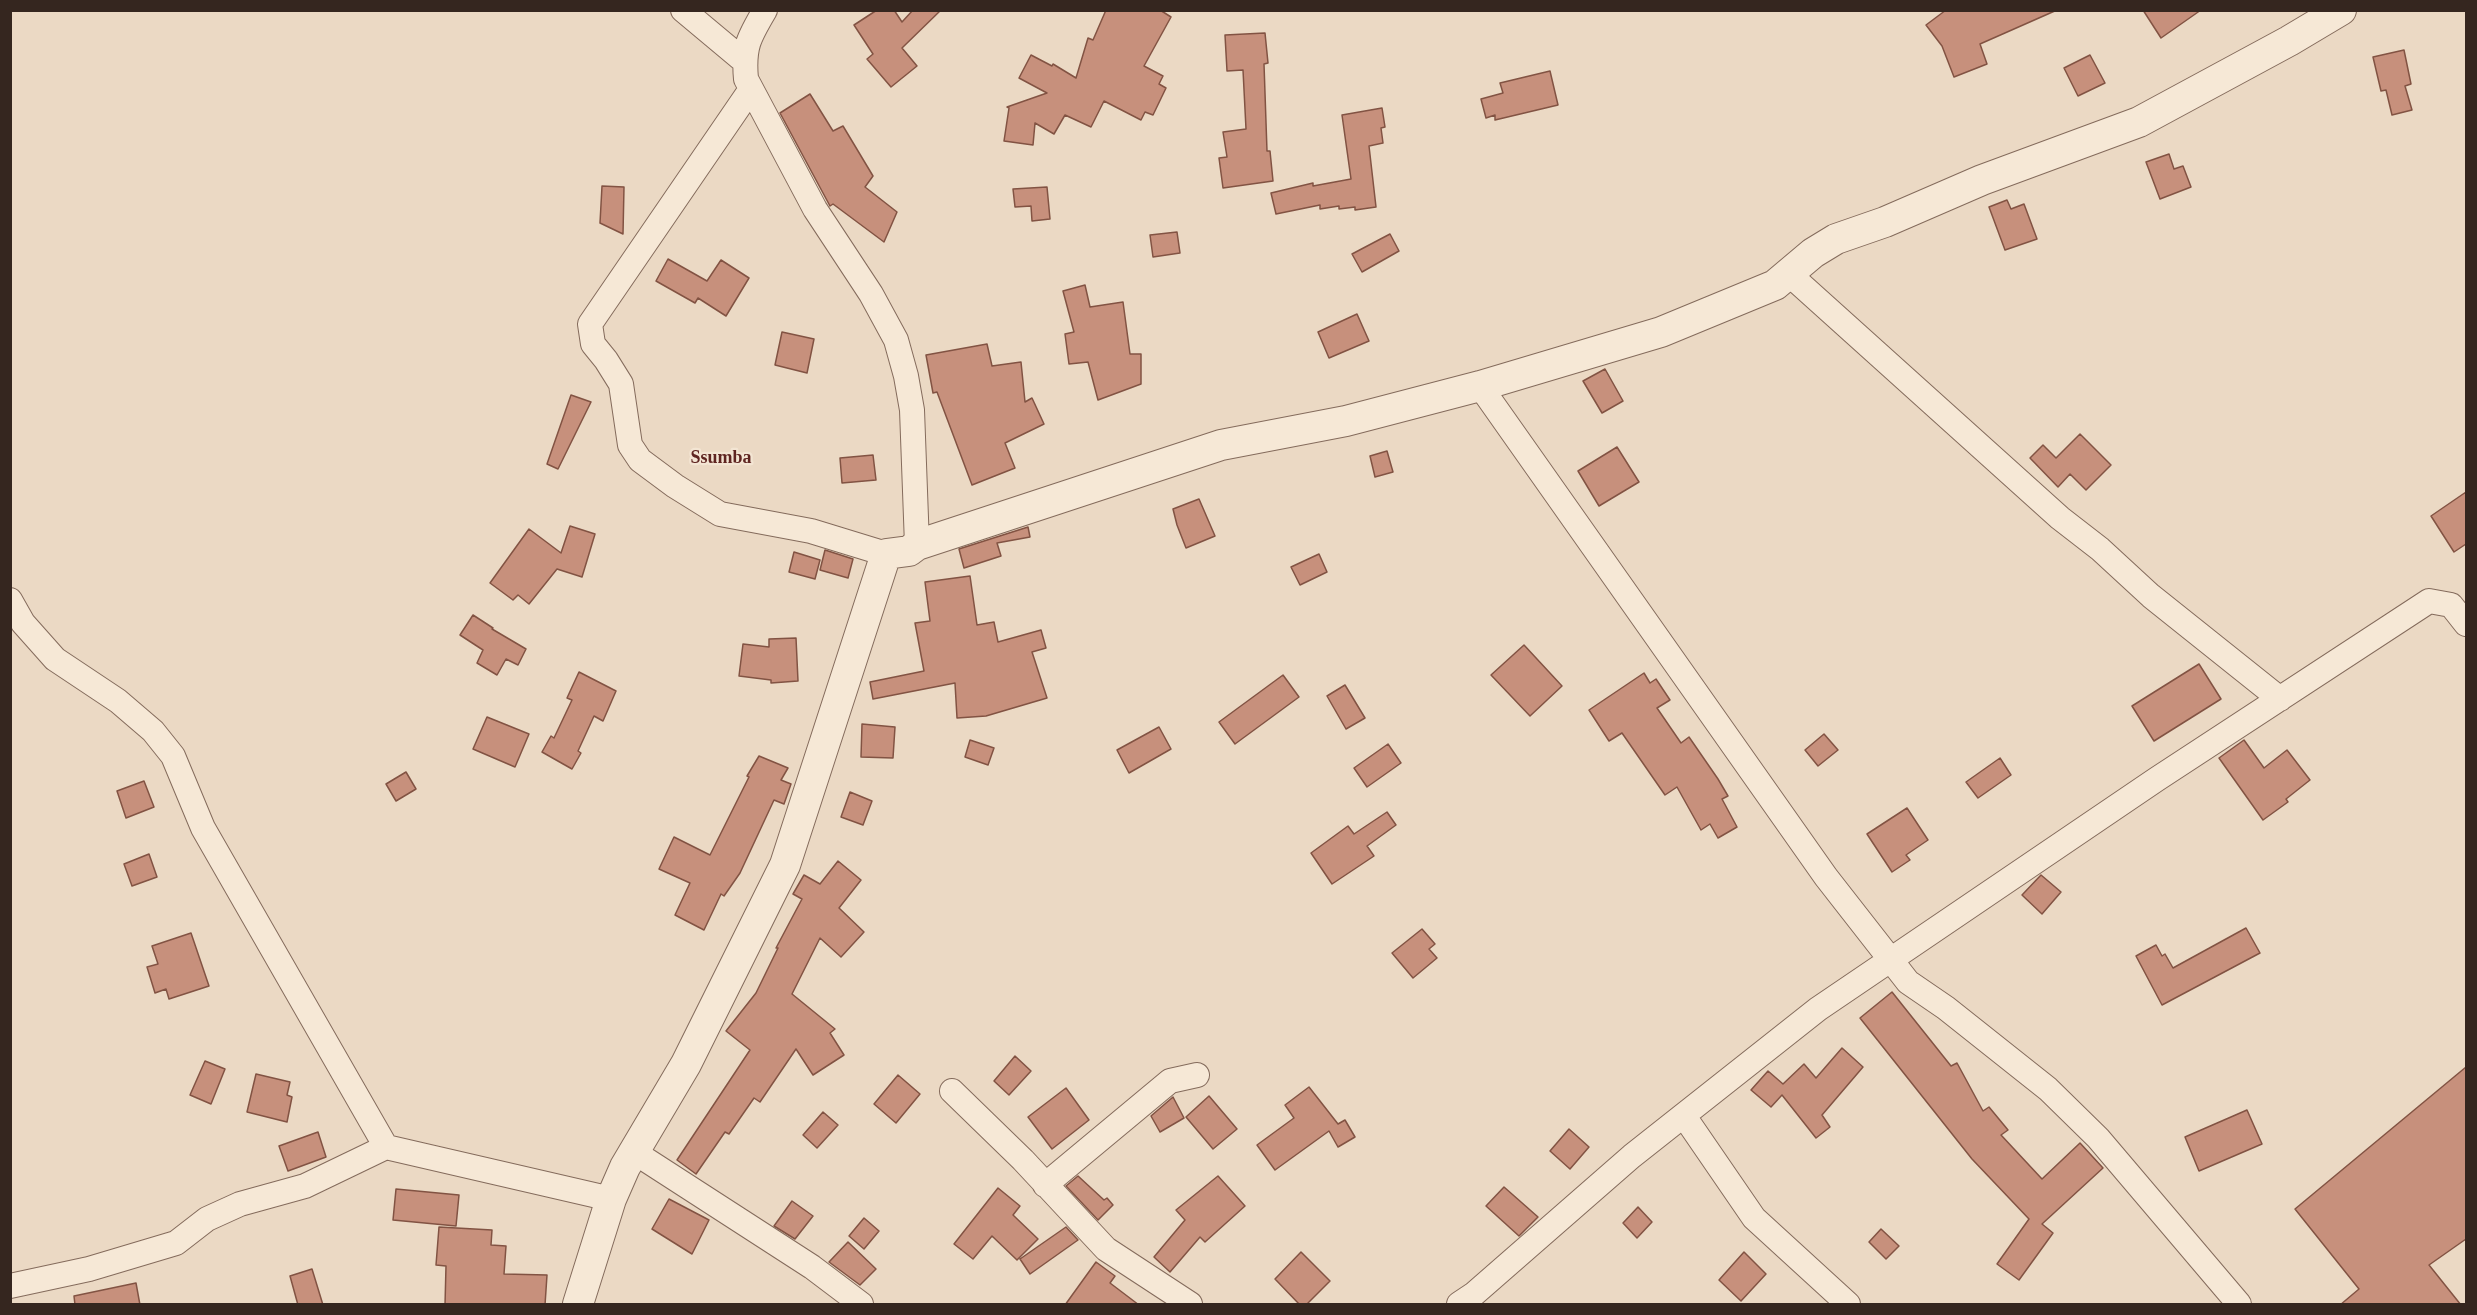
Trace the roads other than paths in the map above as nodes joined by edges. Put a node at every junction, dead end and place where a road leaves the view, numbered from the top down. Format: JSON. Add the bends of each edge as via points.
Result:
{"nodes":[{"id":1,"x":683,"y":10,"type":"edge"},
{"id":2,"x":765,"y":10,"type":"edge"},
{"id":3,"x":2340,"y":10,"type":"edge"},
{"id":4,"x":744,"y":61,"type":"junction"},
{"id":5,"x":751,"y":89,"type":"junction"},
{"id":6,"x":1789,"y":274,"type":"junction"},
{"id":7,"x":1480,"y":386,"type":"junction"},
{"id":8,"x":917,"y":545,"type":"junction"},
{"id":9,"x":886,"y":554,"type":"junction"},
{"id":10,"x":10,"y":600,"type":"edge"},
{"id":11,"x":2466,"y":624,"type":"edge"},
{"id":12,"x":2280,"y":699,"type":"junction"},
{"id":13,"x":1891,"y":960,"type":"junction"},
{"id":14,"x":1197,"y":1075,"type":"dead end"},
{"id":15,"x":952,"y":1090,"type":"dead end"},
{"id":16,"x":1684,"y":1116,"type":"junction"},
{"id":17,"x":386,"y":1147,"type":"junction"},
{"id":18,"x":634,"y":1152,"type":"junction"},
{"id":19,"x":1045,"y":1185,"type":"junction"},
{"id":20,"x":611,"y":1199,"type":"junction"},
{"id":21,"x":10,"y":1286,"type":"edge"},
{"id":22,"x":578,"y":1305,"type":"edge"},
{"id":23,"x":861,"y":1305,"type":"edge"},
{"id":24,"x":1190,"y":1305,"type":"edge"},
{"id":25,"x":1459,"y":1305,"type":"edge"},
{"id":26,"x":1848,"y":1305,"type":"edge"},
{"id":27,"x":2239,"y":1305,"type":"edge"}],
"edges":[{"from":1,"to":4,"type":"street"},
{"from":2,"to":4,"type":"street","via":[[748,39]]},
{"from":3,"to":6,"type":"street","via":[[2139,122],[1836,239]]},
{"from":4,"to":5,"type":"street"},
{"from":5,"to":8,"type":"street","via":[[815,209],[896,340],[912,411]]},
{"from":5,"to":9,"type":"street","via":[[590,324],[593,344],[621,384],[630,445],[640,460],[675,486],[720,514],[811,531]]},
{"from":6,"to":7,"type":"street","via":[[1775,285],[1661,332]]},
{"from":6,"to":12,"type":"street","via":[[2060,518]]},
{"from":7,"to":8,"type":"street","via":[[1346,421],[1221,445]]},
{"from":7,"to":13,"type":"street","via":[[1826,877]]},
{"from":8,"to":9,"type":"street","via":[[909,551]]},
{"from":9,"to":18,"type":"street","via":[[785,865],[686,1064]]},
{"from":10,"to":17,"type":"street","via":[[23,623],[55,659],[118,701],[153,731],[174,756],[203,828]]},
{"from":11,"to":12,"type":"street","via":[[2451,605],[2429,601]]},
{"from":12,"to":13,"type":"street"},
{"from":13,"to":16,"type":"street","via":[[1818,1009]]},
{"from":13,"to":27,"type":"street","via":[[1908,982],[2048,1089],[2090,1130]]},
{"from":14,"to":19,"type":"street","via":[[1170,1081]]},
{"from":15,"to":19,"type":"street"},
{"from":16,"to":25,"type":"street"},
{"from":16,"to":26,"type":"street","via":[[1754,1218]]},
{"from":17,"to":20,"type":"street"},
{"from":17,"to":21,"type":"street","via":[[305,1186],[240,1204],[207,1219],[176,1243],[89,1269]]},
{"from":18,"to":20,"type":"street"},
{"from":18,"to":23,"type":"street","via":[[812,1267]]},
{"from":19,"to":24,"type":"street","via":[[1106,1249]]},
{"from":20,"to":22,"type":"street"}]}
